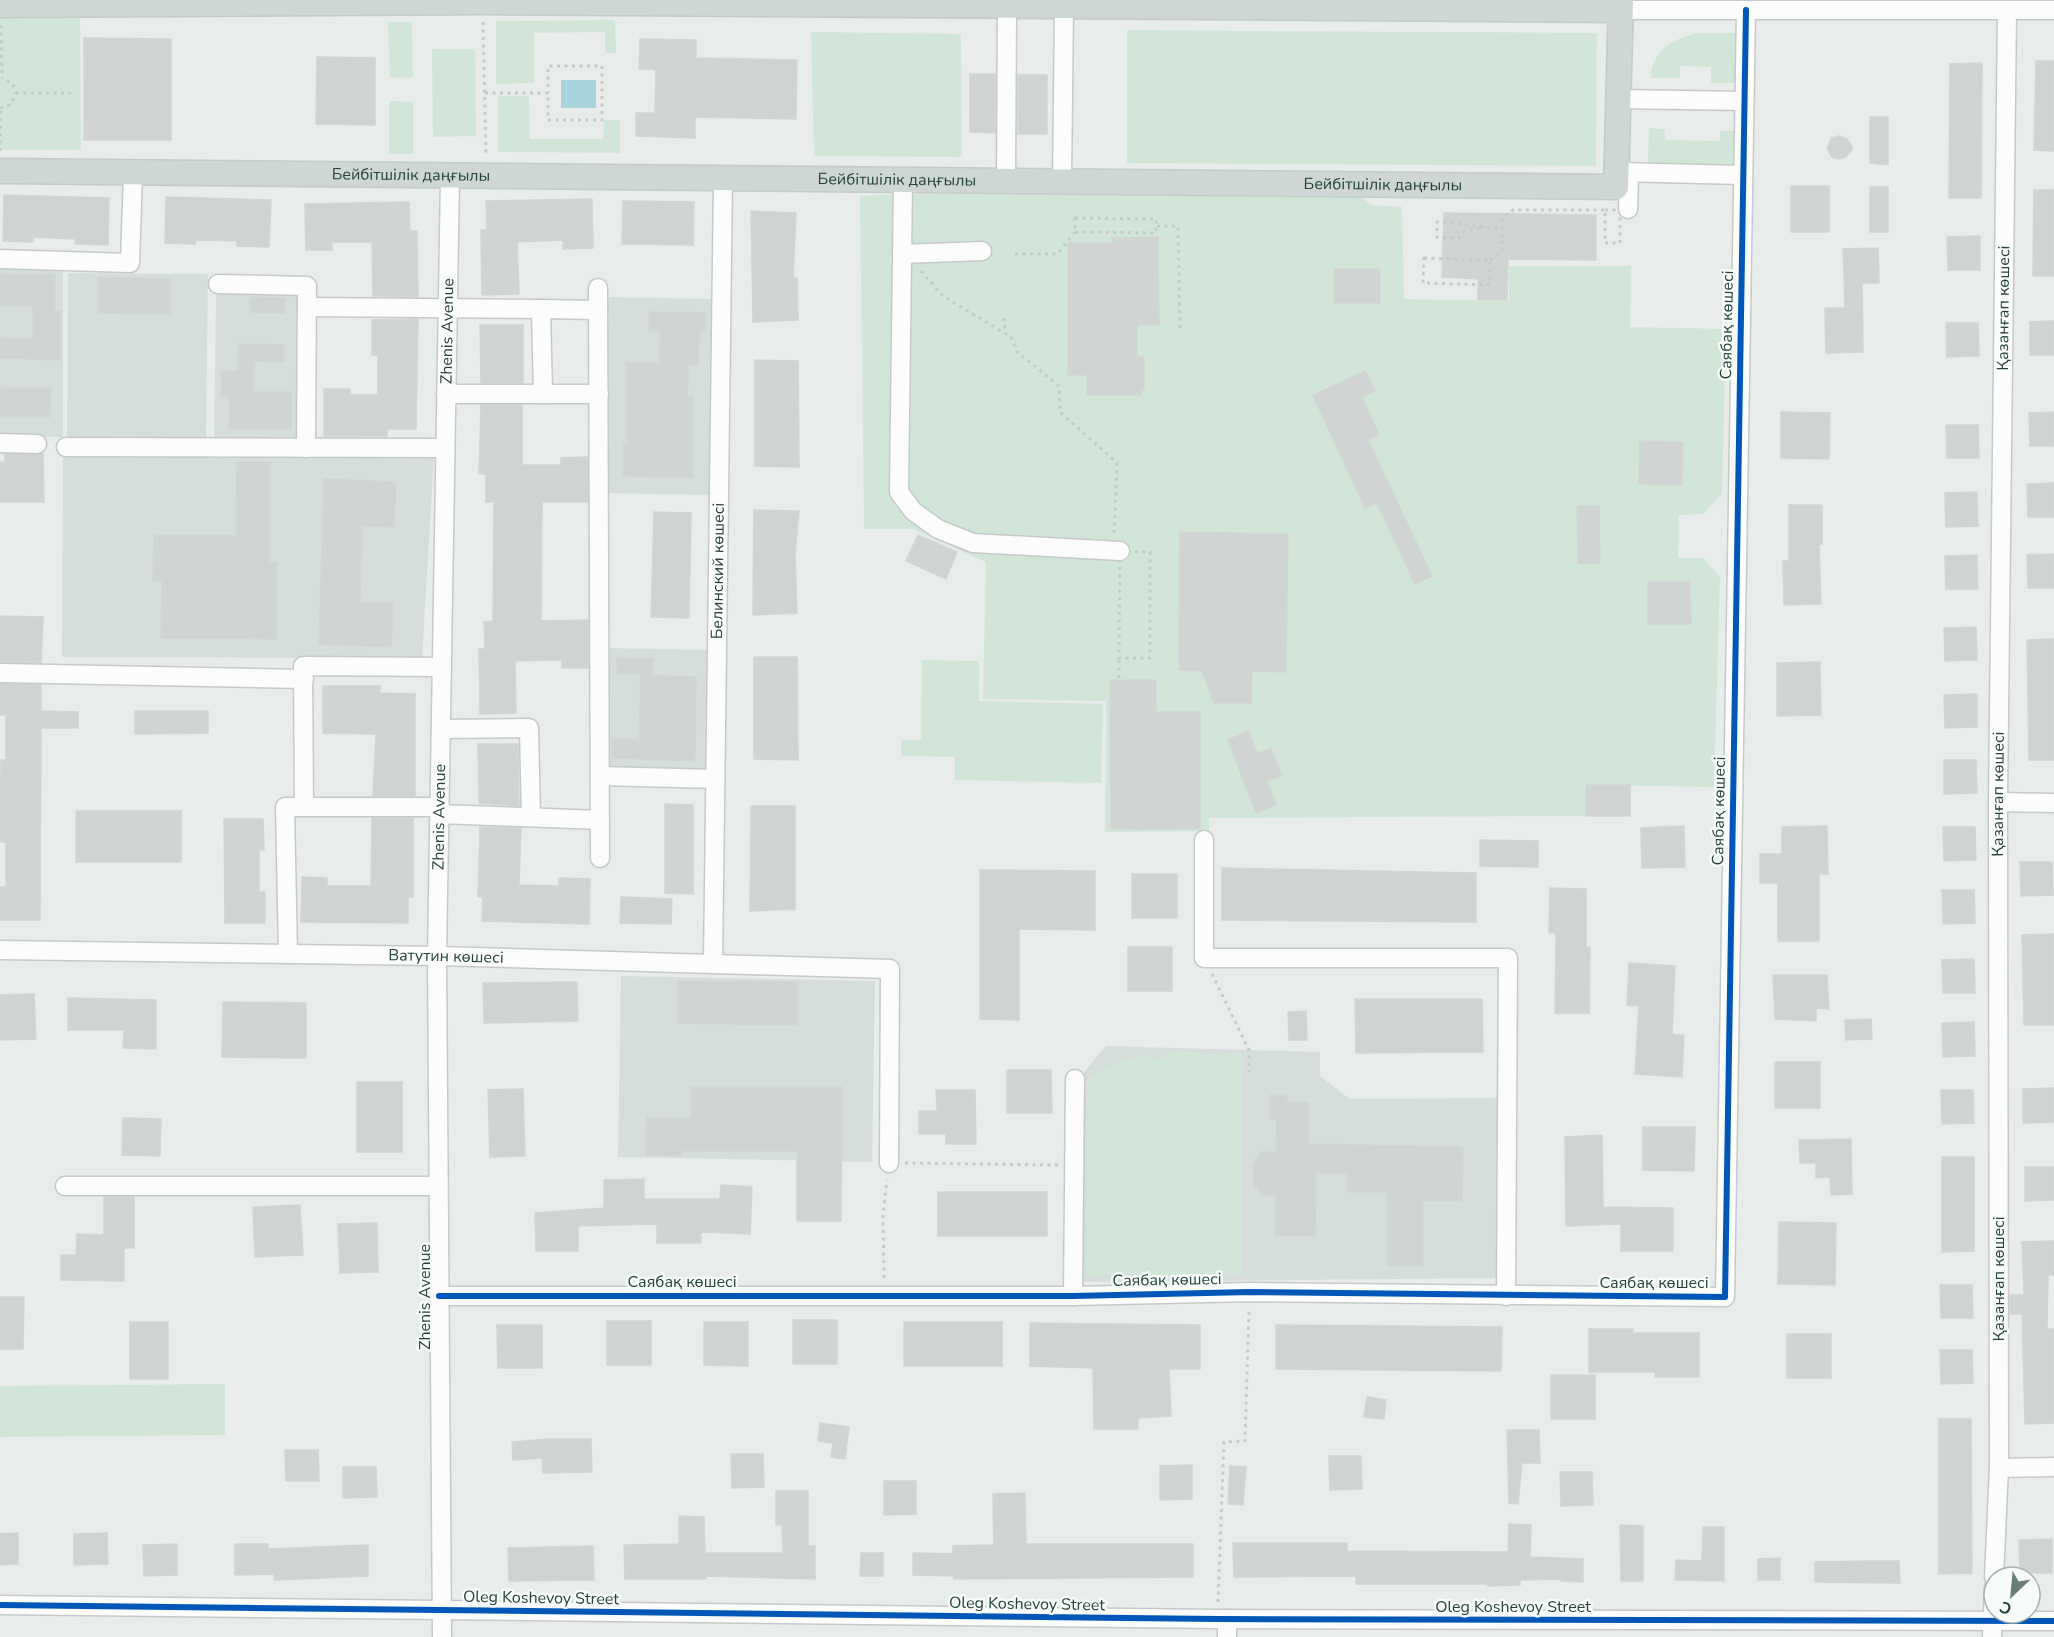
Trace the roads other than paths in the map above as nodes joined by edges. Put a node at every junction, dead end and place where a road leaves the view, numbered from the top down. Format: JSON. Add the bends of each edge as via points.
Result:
{"nodes":[{"id":1,"x":482,"y":1,"type":"edge"},
{"id":2,"x":405,"y":2,"type":"edge"},
{"id":3,"x":944,"y":3,"type":"edge"},
{"id":4,"x":1117,"y":3,"type":"edge"},
{"id":5,"x":0,"y":4,"type":"edge"},
{"id":6,"x":1010,"y":4,"type":"edge"},
{"id":7,"x":1621,"y":5,"type":"edge"},
{"id":8,"x":1923,"y":5,"type":"edge"},
{"id":9,"x":1064,"y":6,"type":"junction"},
{"id":10,"x":1746,"y":10,"type":"junction"},
{"id":11,"x":2007,"y":10,"type":"junction"},
{"id":12,"x":2054,"y":10,"type":"edge"},
{"id":13,"x":1618,"y":99,"type":"junction"},
{"id":14,"x":1744,"y":101,"type":"junction"},
{"id":15,"x":0,"y":171,"type":"edge"},
{"id":16,"x":133,"y":172,"type":"junction"},
{"id":17,"x":1623,"y":172,"type":"junction"},
{"id":18,"x":450,"y":176,"type":"junction"},
{"id":19,"x":1743,"y":176,"type":"junction"},
{"id":20,"x":723,"y":178,"type":"junction"},
{"id":21,"x":903,"y":181,"type":"junction"},
{"id":22,"x":1006,"y":181,"type":"junction"},
{"id":23,"x":1062,"y":182,"type":"junction"},
{"id":24,"x":1628,"y":209,"type":"dead end"},
{"id":25,"x":982,"y":251,"type":"dead end"},
{"id":26,"x":902,"y":254,"type":"junction"},
{"id":27,"x":0,"y":259,"type":"edge"},
{"id":28,"x":218,"y":284,"type":"dead end"},
{"id":29,"x":598,"y":288,"type":"dead end"},
{"id":30,"x":307,"y":307,"type":"junction"},
{"id":31,"x":448,"y":307,"type":"junction"},
{"id":32,"x":541,"y":309,"type":"junction"},
{"id":33,"x":598,"y":310,"type":"junction"},
{"id":34,"x":446,"y":394,"type":"junction"},
{"id":35,"x":543,"y":394,"type":"junction"},
{"id":36,"x":598,"y":394,"type":"junction"},
{"id":37,"x":0,"y":443,"type":"edge"},
{"id":38,"x":37,"y":444,"type":"dead end"},
{"id":39,"x":66,"y":447,"type":"dead end"},
{"id":40,"x":306,"y":448,"type":"junction"},
{"id":41,"x":445,"y":448,"type":"junction"},
{"id":42,"x":1117,"y":551,"type":"road end"},
{"id":43,"x":442,"y":668,"type":"junction"},
{"id":44,"x":0,"y":673,"type":"edge"},
{"id":45,"x":304,"y":679,"type":"junction"},
{"id":46,"x":441,"y":729,"type":"junction"},
{"id":47,"x":600,"y":776,"type":"junction"},
{"id":48,"x":715,"y":779,"type":"junction"},
{"id":49,"x":1998,"y":802,"type":"junction"},
{"id":50,"x":2054,"y":803,"type":"edge"},
{"id":51,"x":304,"y":807,"type":"junction"},
{"id":52,"x":440,"y":811,"type":"junction"},
{"id":53,"x":531,"y":817,"type":"junction"},
{"id":54,"x":600,"y":820,"type":"junction"},
{"id":55,"x":1204,"y":840,"type":"dead end"},
{"id":56,"x":600,"y":858,"type":"dead end"},
{"id":57,"x":0,"y":950,"type":"edge"},
{"id":58,"x":288,"y":954,"type":"junction"},
{"id":59,"x":437,"y":956,"type":"junction"},
{"id":60,"x":713,"y":964,"type":"junction"},
{"id":61,"x":1075,"y":1079,"type":"dead end"},
{"id":62,"x":889,"y":1163,"type":"road end"},
{"id":63,"x":65,"y":1186,"type":"dead end"},
{"id":64,"x":438,"y":1186,"type":"junction"},
{"id":65,"x":438,"y":1296,"type":"junction"},
{"id":66,"x":1073,"y":1296,"type":"junction"},
{"id":67,"x":1506,"y":1296,"type":"junction"},
{"id":68,"x":2054,"y":1467,"type":"edge"},
{"id":69,"x":1999,"y":1468,"type":"junction"},
{"id":70,"x":1995,"y":1565,"type":"edge"},
{"id":71,"x":0,"y":1605,"type":"edge"},
{"id":72,"x":442,"y":1611,"type":"junction"},
{"id":73,"x":2054,"y":1621,"type":"edge"},
{"id":74,"x":1224,"y":1625,"type":"edge"},
{"id":75,"x":1992,"y":1630,"type":"edge"},
{"id":76,"x":442,"y":1637,"type":"edge"}],
"edges":[{"from":1,"to":2,"type":"main road"},
{"from":1,"to":3,"type":"main road"},
{"from":2,"to":5,"type":"main road"},
{"from":3,"to":6,"type":"main road"},
{"from":4,"to":7,"type":"main road"},
{"from":4,"to":9,"type":"main road"},
{"from":6,"to":9,"type":"main road"},
{"from":6,"to":22,"type":"street"},
{"from":7,"to":10,"type":"street"},
{"from":7,"to":13,"type":"main road"},
{"from":8,"to":10,"type":"street"},
{"from":8,"to":11,"type":"street"},
{"from":9,"to":23,"type":"street"},
{"from":10,"to":14,"type":"street","name":"Саябақ көшесі"},
{"from":11,"to":12,"type":"street"},
{"from":11,"to":49,"type":"street","name":"Қазанғап көшесі"},
{"from":13,"to":14,"type":"street"},
{"from":13,"to":17,"type":"main road"},
{"from":14,"to":19,"type":"street","name":"Саябақ көшесі"},
{"from":15,"to":16,"type":"main road","name":"Бейбітшілік даңғылы"},
{"from":16,"to":18,"type":"main road","name":"Бейбітшілік даңғылы"},
{"from":16,"to":27,"type":"street","via":[[130,263]]},
{"from":17,"to":19,"type":"street"},
{"from":17,"to":23,"type":"main road","name":"Бейбітшілік даңғылы","via":[[1616,187]]},
{"from":17,"to":24,"type":"street"},
{"from":18,"to":20,"type":"main road","name":"Бейбітшілік даңғылы"},
{"from":18,"to":31,"type":"street","name":"Zhenis Avenue"},
{"from":19,"to":67,"type":"street","name":"Саябақ көшесі","via":[[1725,1297]]},
{"from":20,"to":21,"type":"main road","name":"Бейбітшілік даңғылы"},
{"from":20,"to":48,"type":"street","name":"Белинский көшесі"},
{"from":21,"to":22,"type":"main road","name":"Бейбітшілік даңғылы"},
{"from":21,"to":26,"type":"street"},
{"from":22,"to":23,"type":"main road","name":"Бейбітшілік даңғылы"},
{"from":25,"to":26,"type":"street"},
{"from":26,"to":42,"type":"street","via":[[899,492],[914,511],[938,529],[973,543]]},
{"from":28,"to":30,"type":"street","via":[[308,286]]},
{"from":29,"to":33,"type":"street"},
{"from":30,"to":31,"type":"street"},
{"from":30,"to":40,"type":"street"},
{"from":31,"to":32,"type":"street"},
{"from":31,"to":34,"type":"street","name":"Zhenis Avenue"},
{"from":32,"to":33,"type":"street"},
{"from":32,"to":35,"type":"street"},
{"from":33,"to":36,"type":"street"},
{"from":34,"to":35,"type":"street"},
{"from":34,"to":41,"type":"street","name":"Zhenis Avenue"},
{"from":35,"to":36,"type":"street"},
{"from":36,"to":47,"type":"street"},
{"from":37,"to":38,"type":"street"},
{"from":39,"to":40,"type":"street"},
{"from":40,"to":41,"type":"street"},
{"from":41,"to":43,"type":"street","name":"Zhenis Avenue"},
{"from":43,"to":45,"type":"street","via":[[303,666]]},
{"from":43,"to":46,"type":"street","name":"Zhenis Avenue"},
{"from":44,"to":45,"type":"street"},
{"from":45,"to":51,"type":"street"},
{"from":46,"to":52,"type":"street","name":"Zhenis Avenue"},
{"from":46,"to":53,"type":"street","via":[[529,728]]},
{"from":47,"to":48,"type":"street"},
{"from":47,"to":54,"type":"street"},
{"from":48,"to":60,"type":"street","name":"Белинский көшесі"},
{"from":49,"to":50,"type":"street"},
{"from":49,"to":69,"type":"street","name":"Қазанғап көшесі"},
{"from":51,"to":52,"type":"street"},
{"from":51,"to":58,"type":"street","via":[[285,807]]},
{"from":52,"to":53,"type":"street"},
{"from":52,"to":59,"type":"street","name":"Zhenis Avenue"},
{"from":53,"to":54,"type":"street"},
{"from":54,"to":56,"type":"street"},
{"from":55,"to":67,"type":"street","via":[[1204,958],[1508,958]]},
{"from":57,"to":58,"type":"street","name":"Ватутин көшесі"},
{"from":58,"to":59,"type":"street","name":"Ватутин көшесі"},
{"from":59,"to":60,"type":"street","name":"Ватутин көшесі"},
{"from":59,"to":64,"type":"street","name":"Zhenis Avenue"},
{"from":60,"to":62,"type":"street","name":"Ватутин көшесі","via":[[890,969]]},
{"from":61,"to":66,"type":"street"},
{"from":63,"to":64,"type":"street"},
{"from":64,"to":65,"type":"street","name":"Zhenis Avenue"},
{"from":65,"to":66,"type":"street","name":"Саябақ көшесі"},
{"from":65,"to":72,"type":"street","name":"Zhenis Avenue"},
{"from":66,"to":67,"type":"street","name":"Саябақ көшесі","via":[[1250,1292]]},
{"from":68,"to":69,"type":"street"},
{"from":69,"to":70,"type":"street","name":"Қазанғап көшесі"},
{"from":71,"to":72,"type":"street","name":"Oleg Koshevoy Street"},
{"from":72,"to":74,"type":"street","name":"Oleg Koshevoy Street"},
{"from":72,"to":76,"type":"street","name":"Zhenis Avenue"},
{"from":73,"to":75,"type":"street","name":"Oleg Koshevoy Street"},
{"from":74,"to":75,"type":"street","name":"Oleg Koshevoy Street"}]}
